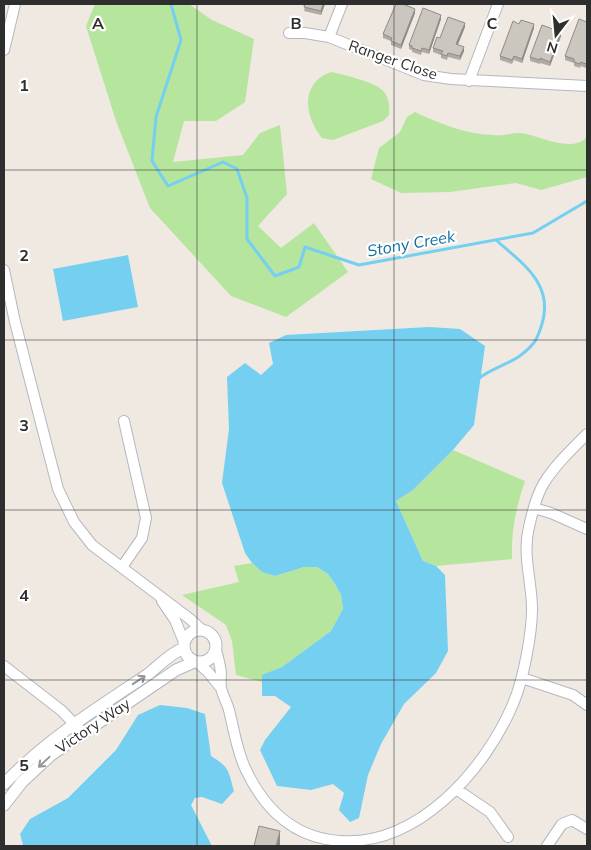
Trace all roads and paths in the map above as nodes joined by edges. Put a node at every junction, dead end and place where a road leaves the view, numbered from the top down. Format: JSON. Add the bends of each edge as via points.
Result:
{"nodes":[{"id":1,"x":15,"y":4,"type":"edge"},
{"id":2,"x":342,"y":4,"type":"edge"},
{"id":3,"x":498,"y":4,"type":"edge"},
{"id":4,"x":289,"y":33,"type":"dead end"},
{"id":5,"x":329,"y":37,"type":"junction"},
{"id":6,"x":4,"y":50,"type":"edge"},
{"id":7,"x":469,"y":81,"type":"junction"},
{"id":8,"x":587,"y":86,"type":"edge"},
{"id":9,"x":4,"y":270,"type":"edge"},
{"id":10,"x":124,"y":421,"type":"dead end"},
{"id":11,"x":587,"y":434,"type":"edge"},
{"id":12,"x":534,"y":508,"type":"junction"},
{"id":13,"x":587,"y":529,"type":"edge"},
{"id":14,"x":122,"y":567,"type":"junction"},
{"id":15,"x":158,"y":596,"type":"junction"},
{"id":16,"x":201,"y":629,"type":"junction"},
{"id":17,"x":184,"y":645,"type":"junction"},
{"id":18,"x":216,"y":650,"type":"junction"},
{"id":19,"x":196,"y":662,"type":"junction"},
{"id":20,"x":4,"y":666,"type":"edge"},
{"id":21,"x":522,"y":678,"type":"junction"},
{"id":22,"x":221,"y":688,"type":"junction"},
{"id":23,"x":587,"y":706,"type":"edge"},
{"id":24,"x":74,"y":723,"type":"junction"},
{"id":25,"x":83,"y":733,"type":"junction"},
{"id":26,"x":4,"y":784,"type":"edge"},
{"id":27,"x":456,"y":789,"type":"junction"},
{"id":28,"x":4,"y":805,"type":"edge"},
{"id":29,"x":587,"y":829,"type":"edge"},
{"id":30,"x":508,"y":838,"type":"dead end"},
{"id":31,"x":548,"y":846,"type":"edge"}],
"edges":[{"from":1,"to":6,"type":"street"},
{"from":2,"to":5,"type":"street"},
{"from":3,"to":7,"type":"street"},
{"from":4,"to":5,"type":"street","name":"Ranger Close"},
{"from":5,"to":7,"type":"street","name":"Ranger Close","via":[[424,74]]},
{"from":7,"to":8,"type":"street","name":"Ranger Close"},
{"from":9,"to":14,"type":"street","via":[[58,488],[74,522],[92,545]]},
{"from":10,"to":14,"type":"street","via":[[146,518],[142,538]]},
{"from":11,"to":12,"type":"street","via":[[557,465],[543,485]]},
{"from":12,"to":13,"type":"street"},
{"from":12,"to":21,"type":"street","via":[[526,546],[532,609]]},
{"from":14,"to":15,"type":"street"},
{"from":15,"to":16,"type":"street"},
{"from":15,"to":17,"type":"street","via":[[175,620]]},
{"from":16,"to":17,"type":"street","via":[[190,632]]},
{"from":16,"to":18,"type":"street","via":[[215,638]]},
{"from":17,"to":19,"type":"street","via":[[189,658]]},
{"from":24,"to":17,"type":"street","name":"Victory Way","one_way":true,"via":[[157,668]]},
{"from":18,"to":19,"type":"street","via":[[210,659]]},
{"from":18,"to":22,"type":"street"},
{"from":19,"to":22,"type":"street"},
{"from":19,"to":25,"type":"street","name":"Victory Way","via":[[176,670]]},
{"from":20,"to":24,"type":"street"},
{"from":21,"to":23,"type":"street","via":[[573,696]]},
{"from":21,"to":27,"type":"street","via":[[513,704],[480,762]]},
{"from":22,"to":27,"type":"street","via":[[245,770],[253,784],[271,809],[287,824],[306,834],[356,842],[386,836],[426,814]]},
{"from":24,"to":25,"type":"street"},
{"from":24,"to":26,"type":"street","name":"Victory Way","via":[[23,764]]},
{"from":25,"to":28,"type":"street","name":"Victory Way","one_way":true,"via":[[50,756],[22,782]]},
{"from":27,"to":30,"type":"street","via":[[490,812]]},
{"from":29,"to":31,"type":"street","via":[[572,820],[562,824]]}]}
